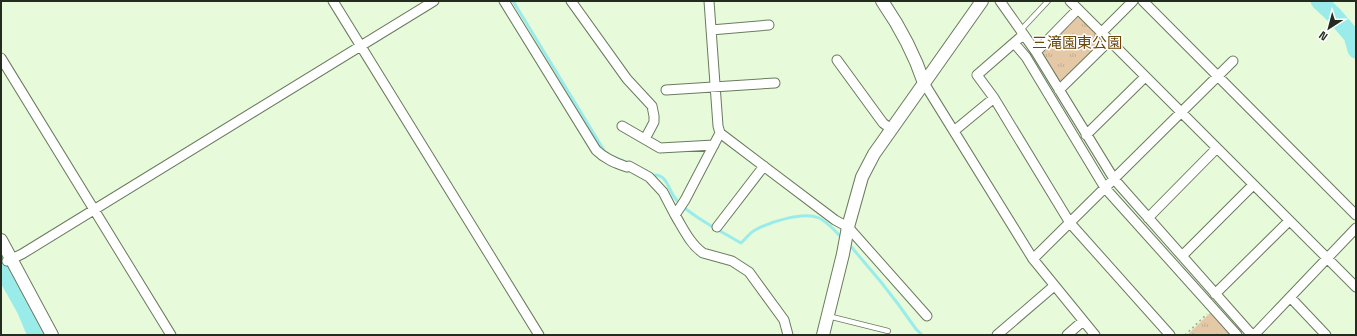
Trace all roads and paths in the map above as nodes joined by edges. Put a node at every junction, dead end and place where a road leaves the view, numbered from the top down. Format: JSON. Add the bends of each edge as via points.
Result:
{"nodes":[{"id":1,"x":333,"y":1,"type":"edge"},
{"id":2,"x":434,"y":1,"type":"edge"},
{"id":3,"x":504,"y":1,"type":"edge"},
{"id":4,"x":571,"y":1,"type":"edge"},
{"id":5,"x":710,"y":1,"type":"edge"},
{"id":6,"x":882,"y":1,"type":"edge"},
{"id":7,"x":982,"y":1,"type":"edge"},
{"id":8,"x":1000,"y":1,"type":"edge"},
{"id":9,"x":1048,"y":1,"type":"edge"},
{"id":10,"x":1070,"y":1,"type":"edge"},
{"id":11,"x":1133,"y":1,"type":"edge"},
{"id":12,"x":1143,"y":1,"type":"edge"},
{"id":13,"x":1078,"y":9,"type":"junction"},
{"id":14,"x":769,"y":26,"type":"dead end"},
{"id":15,"x":711,"y":30,"type":"junction"},
{"id":16,"x":1102,"y":32,"type":"junction"},
{"id":17,"x":1022,"y":33,"type":"junction"},
{"id":18,"x":1109,"y":41,"type":"junction"},
{"id":19,"x":1014,"y":43,"type":"junction"},
{"id":20,"x":361,"y":46,"type":"junction"},
{"id":21,"x":1036,"y":52,"type":"junction"},
{"id":22,"x":1,"y":58,"type":"edge"},
{"id":23,"x":838,"y":60,"type":"dead end"},
{"id":24,"x":1234,"y":61,"type":"dead end"},
{"id":25,"x":1219,"y":76,"type":"junction"},
{"id":26,"x":1145,"y":77,"type":"junction"},
{"id":27,"x":775,"y":83,"type":"dead end"},
{"id":28,"x":924,"y":83,"type":"junction"},
{"id":29,"x":715,"y":87,"type":"junction"},
{"id":30,"x":666,"y":90,"type":"dead end"},
{"id":31,"x":1059,"y":90,"type":"junction"},
{"id":32,"x":994,"y":98,"type":"junction"},
{"id":33,"x":1181,"y":112,"type":"junction"},
{"id":34,"x":622,"y":126,"type":"dead end"},
{"id":35,"x":891,"y":129,"type":"junction"},
{"id":36,"x":954,"y":131,"type":"junction"},
{"id":37,"x":720,"y":133,"type":"junction"},
{"id":38,"x":1086,"y":135,"type":"junction"},
{"id":39,"x":645,"y":140,"type":"junction"},
{"id":40,"x":714,"y":145,"type":"junction"},
{"id":41,"x":1217,"y":148,"type":"junction"},
{"id":42,"x":764,"y":166,"type":"junction"},
{"id":43,"x":1114,"y":179,"type":"junction"},
{"id":44,"x":1253,"y":185,"type":"junction"},
{"id":45,"x":1105,"y":188,"type":"junction"},
{"id":46,"x":94,"y":209,"type":"junction"},
{"id":47,"x":676,"y":212,"type":"junction"},
{"id":48,"x":1356,"y":215,"type":"edge"},
{"id":49,"x":1148,"y":218,"type":"junction"},
{"id":50,"x":1289,"y":221,"type":"junction"},
{"id":51,"x":1070,"y":223,"type":"junction"},
{"id":52,"x":717,"y":227,"type":"dead end"},
{"id":53,"x":1356,"y":228,"type":"edge"},
{"id":54,"x":847,"y":230,"type":"junction"},
{"id":55,"x":1,"y":240,"type":"edge"},
{"id":56,"x":1182,"y":256,"type":"junction"},
{"id":57,"x":1326,"y":258,"type":"junction"},
{"id":58,"x":1033,"y":259,"type":"junction"},
{"id":59,"x":9,"y":260,"type":"junction"},
{"id":60,"x":1054,"y":286,"type":"junction"},
{"id":61,"x":1356,"y":287,"type":"edge"},
{"id":62,"x":1215,"y":294,"type":"junction"},
{"id":63,"x":1290,"y":297,"type":"junction"},
{"id":64,"x":1213,"y":308,"type":"junction"},
{"id":65,"x":828,"y":316,"type":"junction"},
{"id":66,"x":927,"y":316,"type":"dead end"},
{"id":67,"x":1083,"y":322,"type":"junction"},
{"id":68,"x":888,"y":331,"type":"dead end"},
{"id":69,"x":52,"y":335,"type":"edge"},
{"id":70,"x":170,"y":335,"type":"edge"},
{"id":71,"x":539,"y":335,"type":"edge"},
{"id":72,"x":788,"y":335,"type":"edge"},
{"id":73,"x":823,"y":335,"type":"edge"},
{"id":74,"x":997,"y":335,"type":"edge"},
{"id":75,"x":1067,"y":335,"type":"edge"},
{"id":76,"x":1095,"y":335,"type":"edge"},
{"id":77,"x":1170,"y":335,"type":"edge"},
{"id":78,"x":1185,"y":335,"type":"edge"},
{"id":79,"x":1237,"y":335,"type":"edge"},
{"id":80,"x":1253,"y":335,"type":"edge"},
{"id":81,"x":1326,"y":335,"type":"edge"}],
"edges":[{"from":1,"to":20,"type":"street"},
{"from":2,"to":20,"type":"street"},
{"from":3,"to":47,"type":"street","via":[[596,150],[610,162],[629,166],[649,177]]},
{"from":4,"to":39,"type":"street","via":[[627,79],[652,106],[654,122]]},
{"from":5,"to":15,"type":"street"},
{"from":6,"to":28,"type":"street","via":[[917,61]]},
{"from":7,"to":28,"type":"street"},
{"from":8,"to":17,"type":"street"},
{"from":9,"to":17,"type":"lane"},
{"from":10,"to":13,"type":"street"},
{"from":11,"to":16,"type":"street"},
{"from":12,"to":25,"type":"street"},
{"from":13,"to":16,"type":"street"},
{"from":13,"to":21,"type":"street"},
{"from":14,"to":15,"type":"street"},
{"from":15,"to":29,"type":"street"},
{"from":16,"to":18,"type":"street"},
{"from":17,"to":19,"type":"street"},
{"from":17,"to":21,"type":"street"},
{"from":18,"to":26,"type":"street"},
{"from":18,"to":31,"type":"street"},
{"from":19,"to":32,"type":"street","via":[[977,75]]},
{"from":19,"to":45,"type":"street","via":[[1026,57]]},
{"from":20,"to":46,"type":"street"},
{"from":20,"to":71,"type":"street"},
{"from":21,"to":31,"type":"street"},
{"from":22,"to":46,"type":"street"},
{"from":23,"to":35,"type":"street","via":[[863,97],[883,123]]},
{"from":24,"to":25,"type":"street"},
{"from":25,"to":33,"type":"street"},
{"from":25,"to":48,"type":"street"},
{"from":26,"to":33,"type":"street"},
{"from":26,"to":38,"type":"street"},
{"from":27,"to":29,"type":"street"},
{"from":28,"to":35,"type":"street"},
{"from":28,"to":36,"type":"street"},
{"from":29,"to":30,"type":"street"},
{"from":29,"to":37,"type":"street"},
{"from":31,"to":38,"type":"street"},
{"from":32,"to":36,"type":"street"},
{"from":32,"to":51,"type":"street"},
{"from":33,"to":41,"type":"street"},
{"from":33,"to":43,"type":"street"},
{"from":34,"to":39,"type":"street"},
{"from":35,"to":54,"type":"street","via":[[862,177]]},
{"from":36,"to":58,"type":"street"},
{"from":37,"to":40,"type":"street"},
{"from":37,"to":42,"type":"street"},
{"from":38,"to":43,"type":"street"},
{"from":39,"to":40,"type":"street","via":[[660,148]]},
{"from":40,"to":47,"type":"street"},
{"from":41,"to":44,"type":"street"},
{"from":41,"to":49,"type":"street"},
{"from":42,"to":52,"type":"street"},
{"from":42,"to":54,"type":"street"},
{"from":43,"to":45,"type":"street"},
{"from":43,"to":49,"type":"street"},
{"from":44,"to":50,"type":"street"},
{"from":44,"to":56,"type":"street"},
{"from":45,"to":51,"type":"street"},
{"from":45,"to":64,"type":"street"},
{"from":46,"to":59,"type":"street"},
{"from":46,"to":70,"type":"street"},
{"from":47,"to":72,"type":"street","via":[[686,234],[699,250],[732,261],[749,272],[784,320]]},
{"from":49,"to":56,"type":"street"},
{"from":50,"to":57,"type":"street"},
{"from":50,"to":62,"type":"street"},
{"from":51,"to":58,"type":"street"},
{"from":51,"to":77,"type":"street"},
{"from":53,"to":57,"type":"street"},
{"from":54,"to":65,"type":"street"},
{"from":54,"to":66,"type":"street"},
{"from":55,"to":59,"type":"street"},
{"from":56,"to":62,"type":"street"},
{"from":57,"to":61,"type":"street"},
{"from":57,"to":63,"type":"street"},
{"from":58,"to":60,"type":"street"},
{"from":59,"to":69,"type":"street"},
{"from":60,"to":67,"type":"street"},
{"from":60,"to":74,"type":"street"},
{"from":62,"to":80,"type":"street"},
{"from":63,"to":80,"type":"street"},
{"from":63,"to":81,"type":"street"},
{"from":64,"to":78,"type":"path"},
{"from":64,"to":79,"type":"street"},
{"from":65,"to":68,"type":"lane"},
{"from":65,"to":73,"type":"street"},
{"from":67,"to":75,"type":"street"},
{"from":67,"to":76,"type":"street"}]}
